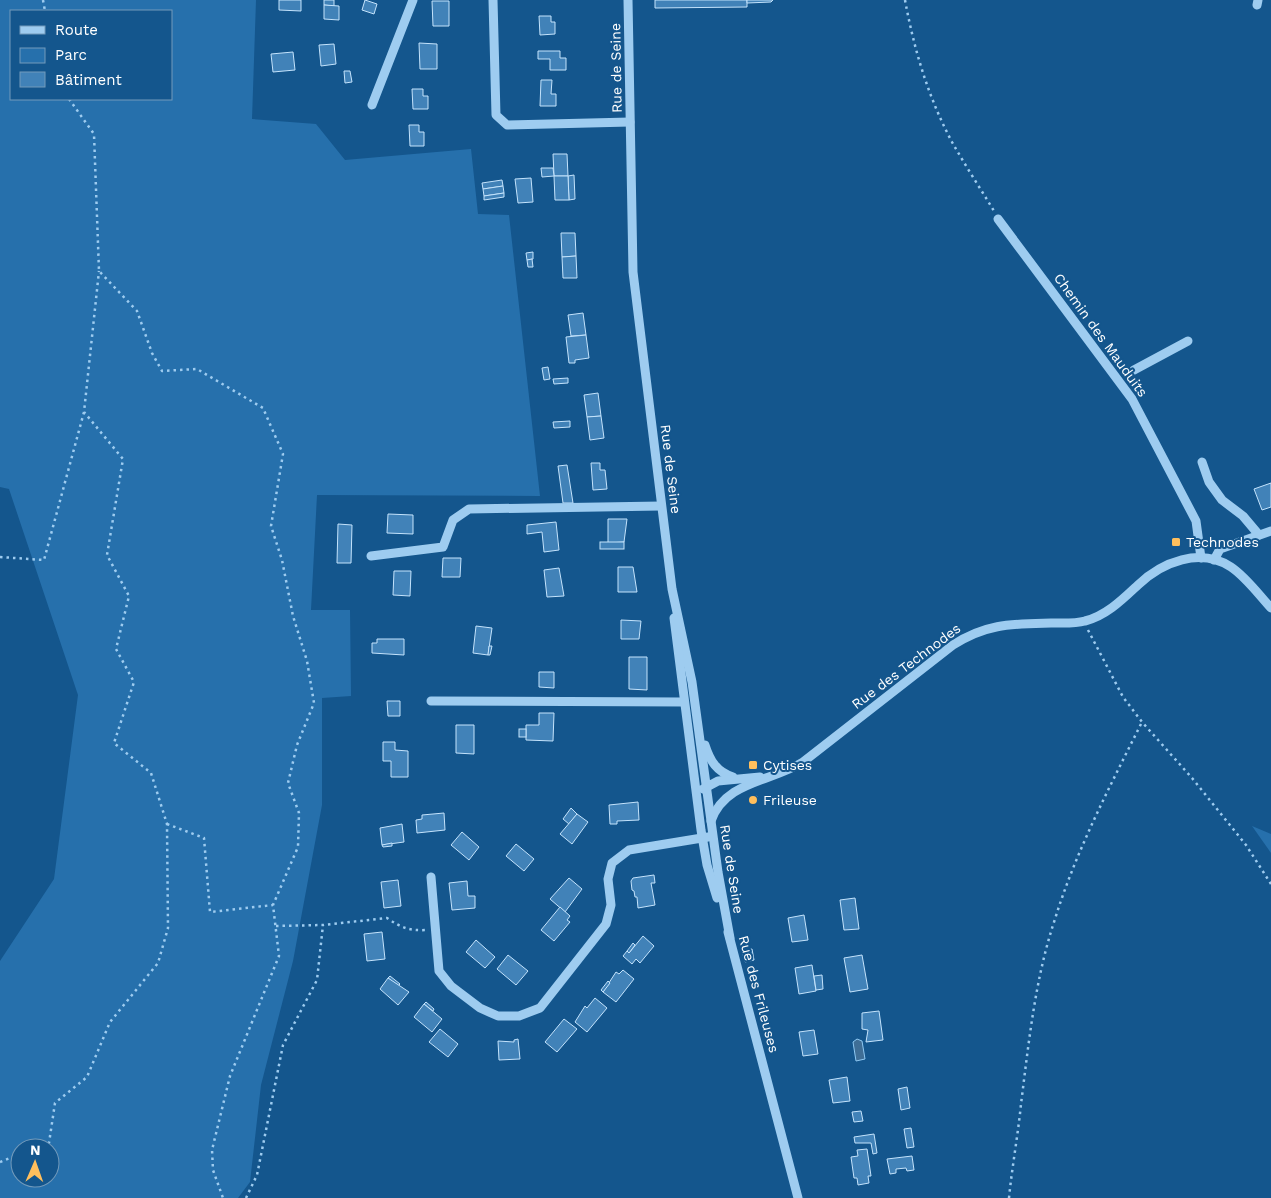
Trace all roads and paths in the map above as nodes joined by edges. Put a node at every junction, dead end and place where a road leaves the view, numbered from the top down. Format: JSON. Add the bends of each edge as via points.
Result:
{"nodes":[{"id":1,"x":413,"y":0,"type":"edge"},
{"id":2,"x":493,"y":0,"type":"edge"},
{"id":3,"x":628,"y":0,"type":"edge"},
{"id":4,"x":905,"y":0,"type":"edge"},
{"id":5,"x":70,"y":100,"type":"edge"},
{"id":6,"x":372,"y":105,"type":"dead end"},
{"id":7,"x":630,"y":122,"type":"junction"},
{"id":8,"x":998,"y":218,"type":"joint"},
{"id":9,"x":98,"y":271,"type":"junction"},
{"id":10,"x":1188,"y":341,"type":"dead end"},
{"id":11,"x":1134,"y":370,"type":"dead end"},
{"id":12,"x":84,"y":412,"type":"junction"},
{"id":13,"x":1202,"y":462,"type":"dead end"},
{"id":14,"x":662,"y":506,"type":"junction"},
{"id":15,"x":1271,"y":531,"type":"edge"},
{"id":16,"x":1259,"y":535,"type":"junction"},
{"id":17,"x":370,"y":556,"type":"dead end"},
{"id":18,"x":0,"y":557,"type":"edge"},
{"id":19,"x":1200,"y":558,"type":"junction"},
{"id":20,"x":1214,"y":560,"type":"junction"},
{"id":21,"x":672,"y":589,"type":"junction"},
{"id":22,"x":1271,"y":608,"type":"edge"},
{"id":23,"x":1085,"y":621,"type":"junction"},
{"id":24,"x":431,"y":701,"type":"dead end"},
{"id":25,"x":684,"y":702,"type":"junction"},
{"id":26,"x":1142,"y":722,"type":"junction"},
{"id":27,"x":699,"y":726,"type":"junction"},
{"id":28,"x":770,"y":776,"type":"junction"},
{"id":29,"x":741,"y":778,"type":"junction"},
{"id":30,"x":694,"y":781,"type":"junction"},
{"id":31,"x":705,"y":788,"type":"junction"},
{"id":32,"x":734,"y":792,"type":"junction"},
{"id":33,"x":696,"y":801,"type":"junction"},
{"id":34,"x":710,"y":822,"type":"junction"},
{"id":35,"x":167,"y":824,"type":"junction"},
{"id":36,"x":713,"y":837,"type":"junction"},
{"id":37,"x":702,"y":838,"type":"junction"},
{"id":38,"x":432,"y":877,"type":"dead end"},
{"id":39,"x":1271,"y":884,"type":"edge"},
{"id":40,"x":274,"y":905,"type":"junction"},
{"id":41,"x":323,"y":925,"type":"junction"},
{"id":42,"x":276,"y":926,"type":"junction"},
{"id":43,"x":436,"y":930,"type":"junction"},
{"id":44,"x":730,"y":938,"type":"junction"},
{"id":45,"x":50,"y":1138,"type":"edge"},
{"id":46,"x":223,"y":1198,"type":"edge"},
{"id":47,"x":246,"y":1198,"type":"edge"},
{"id":48,"x":798,"y":1198,"type":"edge"},
{"id":49,"x":1009,"y":1198,"type":"edge"}],
"edges":[{"from":1,"to":6,"type":"street"},
{"from":2,"to":7,"type":"street","via":[[496,115],[507,125]]},
{"from":3,"to":7,"type":"street","name":"Rue de Seine"},
{"from":4,"to":8,"type":"path","via":[[913,41],[930,93],[952,141]]},
{"from":5,"to":9,"type":"path","via":[[94,134]]},
{"from":7,"to":14,"type":"street","name":"Rue de Seine","via":[[633,272]]},
{"from":8,"to":19,"type":"street","name":"Chemin des Mauduits","via":[[1132,399],[1196,521]]},
{"from":9,"to":12,"type":"path"},
{"from":9,"to":40,"type":"path","via":[[136,311],[162,371],[197,369],[263,408],[283,454],[271,526],[307,661],[314,703],[297,745],[288,782],[299,814],[298,847]]},
{"from":10,"to":11,"type":"street"},
{"from":12,"to":18,"type":"path","via":[[44,560]]},
{"from":12,"to":35,"type":"path","via":[[123,459],[106,555],[129,596],[116,649],[134,682],[114,743],[151,773]]},
{"from":13,"to":16,"type":"street","via":[[1209,482],[1222,500]]},
{"from":14,"to":17,"type":"street","via":[[469,509],[453,520],[442,547]]},
{"from":14,"to":21,"type":"street","name":"Rue de Seine"},
{"from":15,"to":16,"type":"street"},
{"from":16,"to":20,"type":"street","via":[[1220,548]]},
{"from":19,"to":20,"type":"street","name":"Rue des Technodes"},
{"from":19,"to":23,"type":"street","name":"Rue des Technodes","via":[[1184,559],[1162,567],[1115,606]]},
{"from":20,"to":22,"type":"street","name":"Rue des Technodes","via":[[1231,567]]},
{"from":21,"to":25,"type":"street","name":"Rue des Frileuses"},
{"from":21,"to":27,"type":"street","name":"Rue de Seine"},
{"from":23,"to":26,"type":"path","via":[[1123,697]]},
{"from":23,"to":28,"type":"street","name":"Rue des Technodes","via":[[999,625],[965,637],[813,755],[793,768]]},
{"from":24,"to":25,"type":"street"},
{"from":25,"to":30,"type":"street","name":"Rue des Frileuses"},
{"from":26,"to":39,"type":"path","via":[[1246,845]]},
{"from":26,"to":49,"type":"path","via":[[1073,870],[1042,961],[1032,1012]]},
{"from":27,"to":29,"type":"street","via":[[715,766],[726,775]]},
{"from":27,"to":31,"type":"street","name":"Rue de Seine"},
{"from":28,"to":29,"type":"street","name":"Rue des Technodes"},
{"from":28,"to":32,"type":"street","name":"Rue des Technodes"},
{"from":29,"to":31,"type":"street","name":"Rue des Technodes","via":[[724,780]]},
{"from":30,"to":31,"type":"street"},
{"from":30,"to":33,"type":"street","name":"Rue des Frileuses"},
{"from":31,"to":32,"type":"street","via":[[719,794]]},
{"from":31,"to":33,"type":"street"},
{"from":31,"to":34,"type":"street","name":"Rue de Seine"},
{"from":32,"to":34,"type":"street","name":"Rue des Technodes","via":[[720,803]]},
{"from":33,"to":37,"type":"street","name":"Rue des Frileuses"},
{"from":34,"to":36,"type":"street","name":"Rue de Seine"},
{"from":35,"to":40,"type":"path","via":[[204,838],[210,912]]},
{"from":35,"to":45,"type":"path","via":[[168,928],[158,963],[110,1022],[87,1077],[55,1103]]},
{"from":36,"to":37,"type":"street"},
{"from":36,"to":44,"type":"street","name":"Rue de Seine"},
{"from":37,"to":43,"type":"street","via":[[629,850],[612,862],[608,879],[611,905],[606,924],[540,1008],[519,1016],[498,1016],[480,1008],[451,986],[439,971]]},
{"from":37,"to":44,"type":"street","name":"Rue des Frileuses","via":[[709,873]]},
{"from":38,"to":43,"type":"street"},
{"from":40,"to":42,"type":"path"},
{"from":41,"to":42,"type":"path"},
{"from":41,"to":43,"type":"path","via":[[386,918],[411,931]]},
{"from":41,"to":47,"type":"path","via":[[316,980],[283,1045],[258,1175]]},
{"from":42,"to":46,"type":"path","via":[[279,956],[230,1076],[212,1150],[213,1170]]},
{"from":44,"to":48,"type":"street","name":"Rue des Frileuses"}]}
